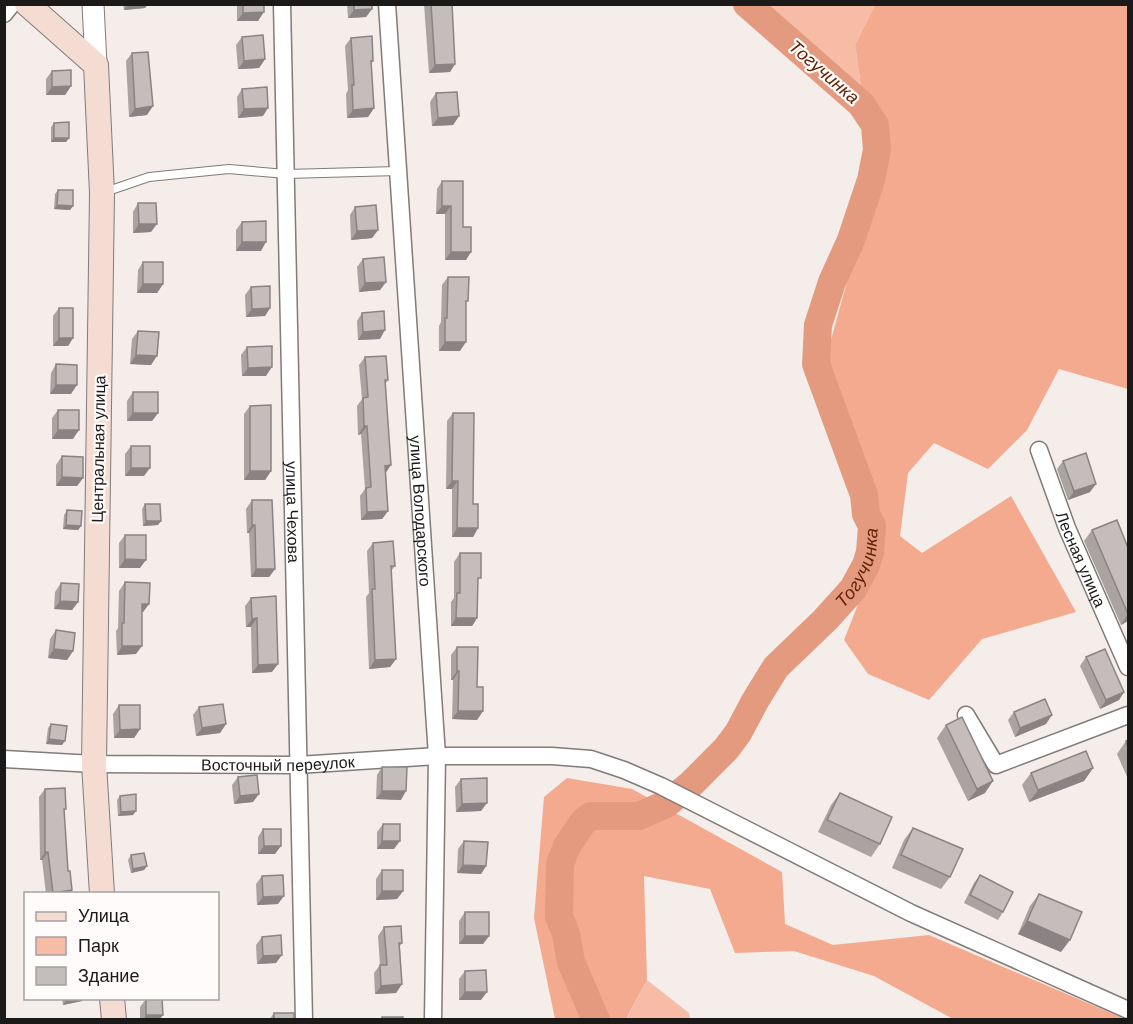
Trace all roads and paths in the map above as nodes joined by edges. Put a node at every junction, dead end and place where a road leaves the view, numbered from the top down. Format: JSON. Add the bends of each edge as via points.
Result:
{"nodes":[{"id":1,"x":12,"y":4,"type":"edge"},
{"id":2,"x":27,"y":4,"type":"edge"},
{"id":3,"x":93,"y":4,"type":"edge"},
{"id":4,"x":282,"y":4,"type":"edge"},
{"id":5,"x":387,"y":4,"type":"edge"},
{"id":6,"x":4,"y":14,"type":"edge"},
{"id":7,"x":96,"y":65,"type":"junction"},
{"id":8,"x":398,"y":171,"type":"junction"},
{"id":9,"x":286,"y":174,"type":"junction"},
{"id":10,"x":102,"y":193,"type":"junction"},
{"id":11,"x":1039,"y":450,"type":"dead end"},
{"id":12,"x":1128,"y":667,"type":"edge"},
{"id":13,"x":966,"y":715,"type":"dead end"},
{"id":14,"x":1128,"y":715,"type":"edge"},
{"id":15,"x":437,"y":756,"type":"junction"},
{"id":16,"x":4,"y":759,"type":"edge"},
{"id":17,"x":94,"y":764,"type":"junction"},
{"id":18,"x":298,"y":765,"type":"junction"},
{"id":19,"x":102,"y":892,"type":"edge"},
{"id":20,"x":112,"y":1000,"type":"edge"},
{"id":21,"x":1128,"y":1010,"type":"edge"},
{"id":22,"x":114,"y":1020,"type":"edge"},
{"id":23,"x":304,"y":1020,"type":"edge"},
{"id":24,"x":433,"y":1020,"type":"edge"}],
"edges":[{"from":1,"to":6,"type":"street"},
{"from":2,"to":7,"type":"main road"},
{"from":3,"to":7,"type":"street","name":"Центральная улица"},
{"from":4,"to":9,"type":"street","name":"улица Чехова"},
{"from":5,"to":8,"type":"street","name":"улица Володарского"},
{"from":7,"to":10,"type":"main road","name":"Центральная улица"},
{"from":8,"to":9,"type":"lane"},
{"from":8,"to":15,"type":"street","name":"улица Володарского"},
{"from":9,"to":10,"type":"lane","via":[[206,171],[148,177]]},
{"from":9,"to":18,"type":"street","name":"улица Чехова"},
{"from":10,"to":17,"type":"main road","name":"Центральная улица"},
{"from":11,"to":12,"type":"street","name":"Лесная улица","via":[[1067,528]]},
{"from":13,"to":14,"type":"street","via":[[996,765]]},
{"from":15,"to":18,"type":"street","name":"Восточный переулок"},
{"from":15,"to":21,"type":"street","name":"Восточный переулок","via":[[552,756],[591,759],[624,770],[911,913]]},
{"from":15,"to":24,"type":"street","name":"улица Володарского"},
{"from":16,"to":17,"type":"street","name":"Восточный переулок"},
{"from":17,"to":18,"type":"street","name":"Восточный переулок"},
{"from":17,"to":19,"type":"main road","name":"Центральная улица"},
{"from":18,"to":23,"type":"street","name":"улица Чехова"},
{"from":20,"to":22,"type":"main road"}]}
